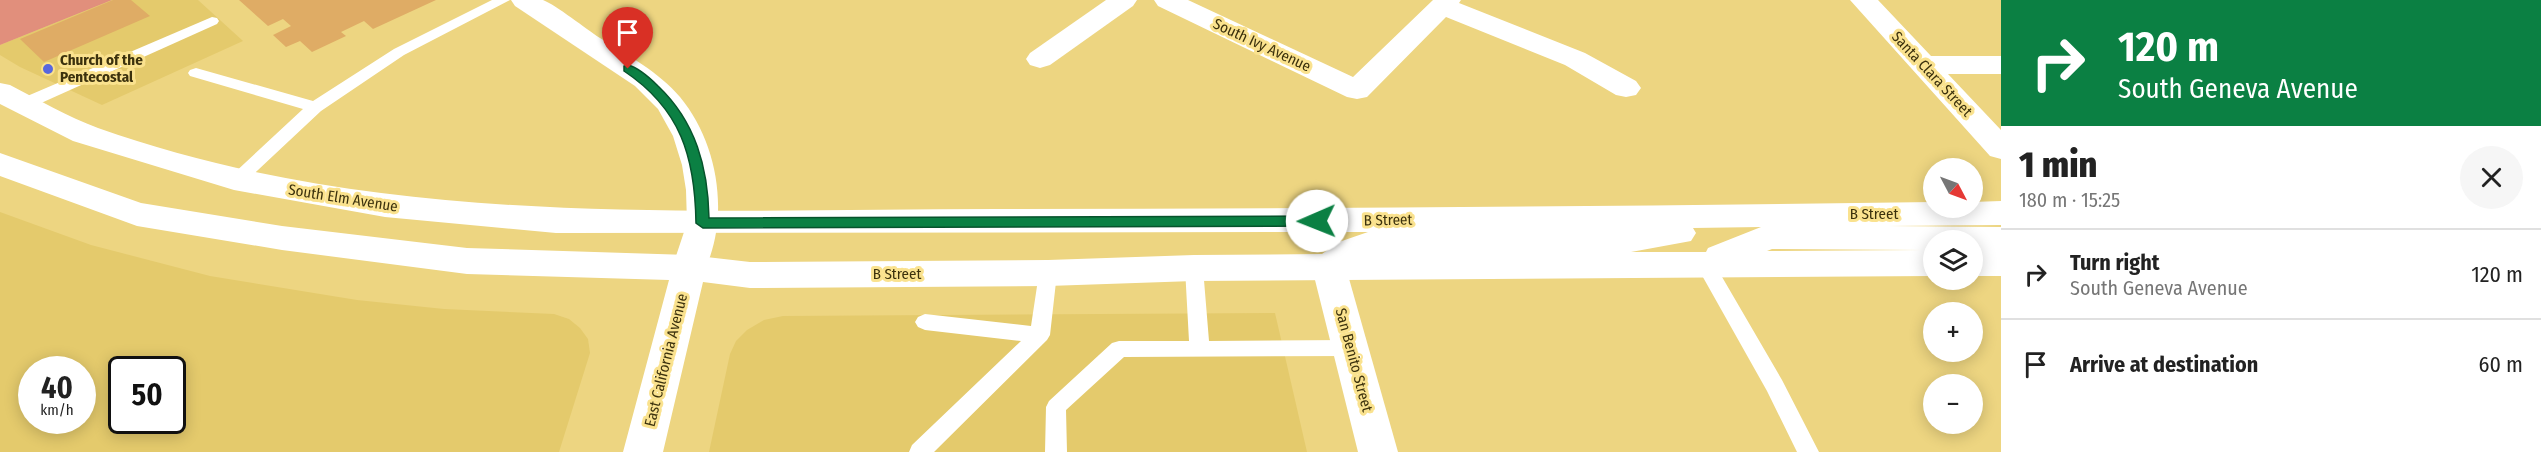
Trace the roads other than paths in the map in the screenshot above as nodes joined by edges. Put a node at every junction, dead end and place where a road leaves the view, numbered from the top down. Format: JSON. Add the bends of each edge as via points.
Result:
{"nodes":[{"id":1,"x":503,"y":0,"type":"edge"},
{"id":2,"x":524,"y":0,"type":"edge"},
{"id":3,"x":1124,"y":0,"type":"edge"},
{"id":4,"x":1167,"y":0,"type":"edge"},
{"id":5,"x":1863,"y":0,"type":"edge"},
{"id":6,"x":1445,"y":3,"type":"edge"},
{"id":7,"x":212,"y":21,"type":"dead end"},
{"id":8,"x":1040,"y":59,"type":"dead end"},
{"id":9,"x":1923,"y":65,"type":"junction"},
{"id":10,"x":2001,"y":65,"type":"edge"},
{"id":11,"x":196,"y":73,"type":"dead end"},
{"id":12,"x":1626,"y":88,"type":"dead end"},
{"id":13,"x":12,"y":98,"type":"edge"},
{"id":14,"x":315,"y":107,"type":"junction"},
{"id":15,"x":2001,"y":149,"type":"edge"},
{"id":16,"x":0,"y":164,"type":"edge"},
{"id":17,"x":237,"y":180,"type":"junction"},
{"id":18,"x":2001,"y":213,"type":"edge"},
{"id":19,"x":1788,"y":215,"type":"junction"},
{"id":20,"x":703,"y":223,"type":"junction"},
{"id":21,"x":2001,"y":239,"type":"edge"},
{"id":22,"x":1704,"y":263,"type":"junction"},
{"id":23,"x":1923,"y":263,"type":"edge"},
{"id":24,"x":1983,"y":263,"type":"edge"},
{"id":25,"x":2001,"y":263,"type":"edge"},
{"id":26,"x":689,"y":268,"type":"junction"},
{"id":27,"x":1194,"y":268,"type":"junction"},
{"id":28,"x":1329,"y":268,"type":"junction"},
{"id":29,"x":1048,"y":273,"type":"junction"},
{"id":30,"x":925,"y":322,"type":"dead end"},
{"id":31,"x":1040,"y":335,"type":"junction"},
{"id":32,"x":1200,"y":348,"type":"junction"},
{"id":33,"x":1351,"y":348,"type":"junction"},
{"id":34,"x":643,"y":452,"type":"edge"},
{"id":35,"x":920,"y":452,"type":"edge"},
{"id":36,"x":1056,"y":452,"type":"edge"},
{"id":37,"x":1378,"y":452,"type":"edge"},
{"id":38,"x":1808,"y":452,"type":"edge"}],
"edges":[{"from":1,"to":14,"type":"lane","via":[[399,52]]},
{"from":2,"to":20,"type":"main road","name":"East California Avenue","via":[[645,80],[670,104],[688,136],[698,165]]},
{"from":3,"to":8,"type":"main road"},
{"from":4,"to":6,"type":"main road","name":"South Ivy Avenue","via":[[1357,90]]},
{"from":5,"to":9,"type":"main road","name":"Santa Clara Street"},
{"from":6,"to":12,"type":"main road","via":[[1575,59]]},
{"from":7,"to":13,"type":"lane"},
{"from":9,"to":10,"type":"main road"},
{"from":9,"to":15,"type":"main road","name":"Santa Clara Street"},
{"from":11,"to":14,"type":"lane"},
{"from":13,"to":17,"type":"main road","name":"South Elm Avenue","via":[[84,134]]},
{"from":14,"to":17,"type":"lane"},
{"from":16,"to":26,"type":"main road","via":[[137,214],[282,238],[467,261]]},
{"from":17,"to":20,"type":"main road","name":"South Elm Avenue","via":[[408,208],[556,221]]},
{"from":18,"to":19,"type":"main road","name":"B Street"},
{"from":19,"to":20,"type":"main road","name":"B Street"},
{"from":19,"to":28,"type":"main road","via":[[1626,241],[1378,242],[1359,245]]},
{"from":20,"to":26,"type":"main road","name":"East California Avenue"},
{"from":21,"to":22,"type":"main road","via":[[1769,237]]},
{"from":22,"to":23,"type":"main road","name":"B Street"},
{"from":22,"to":28,"type":"main road","name":"B Street"},
{"from":22,"to":38,"type":"lane"},
{"from":24,"to":25,"type":"main road"},
{"from":26,"to":29,"type":"main road","name":"B Street","via":[[756,275]]},
{"from":26,"to":34,"type":"main road","name":"East California Avenue"},
{"from":27,"to":28,"type":"main road","name":"B Street"},
{"from":27,"to":29,"type":"main road","name":"B Street"},
{"from":27,"to":32,"type":"lane"},
{"from":28,"to":33,"type":"main road","name":"San Benito Street"},
{"from":29,"to":31,"type":"lane"},
{"from":30,"to":31,"type":"lane"},
{"from":31,"to":35,"type":"lane"},
{"from":32,"to":33,"type":"lane"},
{"from":32,"to":36,"type":"lane","via":[[1119,349],[1056,407]]},
{"from":33,"to":37,"type":"main road","name":"San Benito Street"}]}
